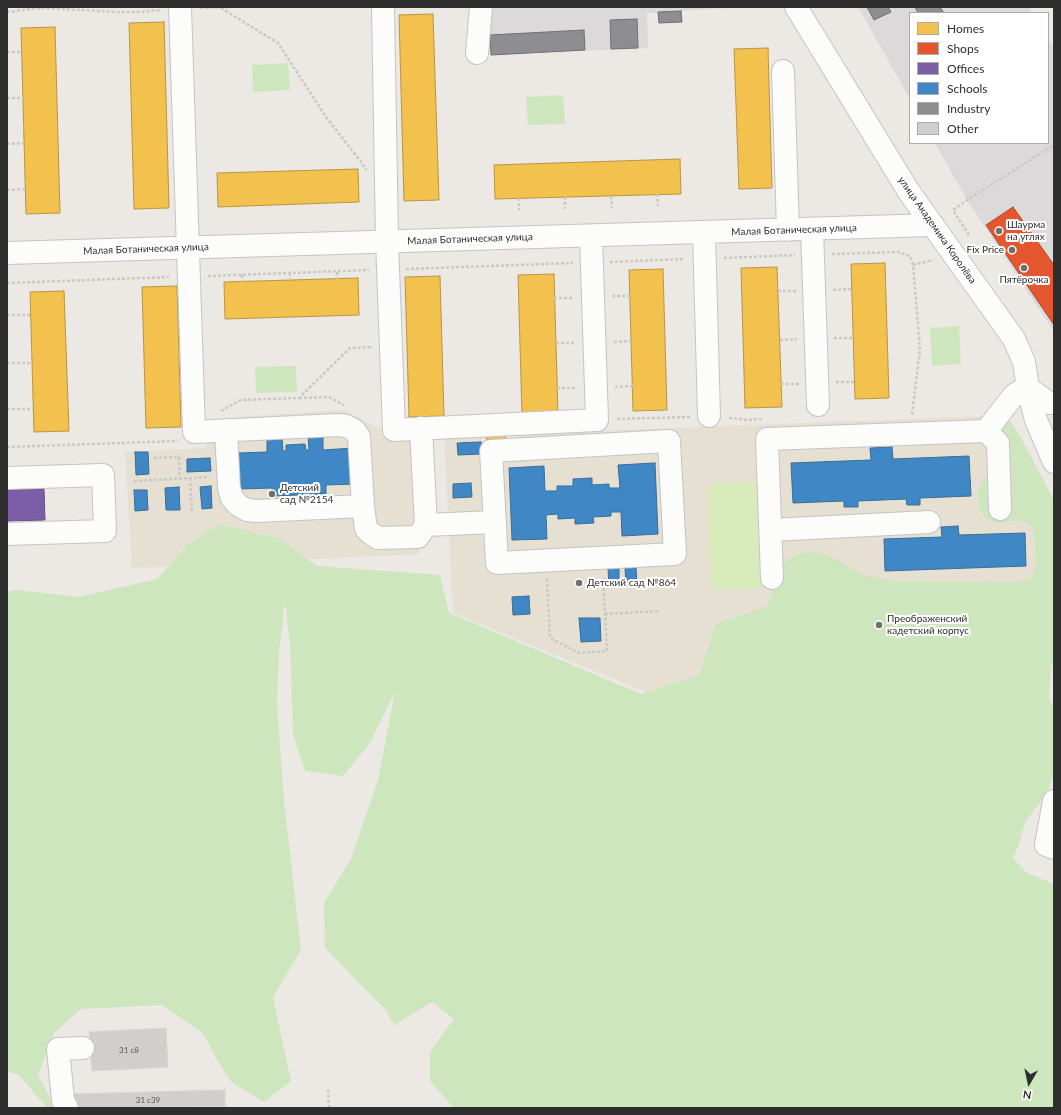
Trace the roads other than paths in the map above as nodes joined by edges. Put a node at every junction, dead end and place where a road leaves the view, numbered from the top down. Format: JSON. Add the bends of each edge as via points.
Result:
{"nodes":[{"id":1,"x":383,"y":7,"type":"edge"},
{"id":2,"x":481,"y":7,"type":"edge"},
{"id":3,"x":796,"y":7,"type":"edge"},
{"id":4,"x":180,"y":8,"type":"edge"},
{"id":5,"x":476,"y":53,"type":"dead end"},
{"id":6,"x":783,"y":71,"type":"dead end"},
{"id":7,"x":933,"y":225,"type":"junction"},
{"id":8,"x":812,"y":229,"type":"junction"},
{"id":9,"x":788,"y":230,"type":"junction"},
{"id":10,"x":704,"y":232,"type":"junction"},
{"id":11,"x":591,"y":236,"type":"junction"},
{"id":12,"x":387,"y":241,"type":"junction"},
{"id":13,"x":189,"y":247,"type":"junction"},
{"id":14,"x":7,"y":253,"type":"edge"},
{"id":15,"x":1028,"y":388,"type":"junction"},
{"id":16,"x":818,"y":405,"type":"dead end"},
{"id":17,"x":1052,"y":406,"type":"edge"},
{"id":18,"x":709,"y":416,"type":"road end"},
{"id":19,"x":222,"y":422,"type":"junction"},
{"id":20,"x":421,"y":428,"type":"junction"},
{"id":21,"x":986,"y":431,"type":"junction"},
{"id":22,"x":1054,"y":462,"type":"edge"},
{"id":23,"x":7,"y":478,"type":"edge"},
{"id":24,"x":363,"y":506,"type":"junction"},
{"id":25,"x":1000,"y":509,"type":"dead end"},
{"id":26,"x":494,"y":522,"type":"junction"},
{"id":27,"x":929,"y":522,"type":"dead end"},
{"id":28,"x":426,"y":525,"type":"junction"},
{"id":29,"x":771,"y":530,"type":"junction"},
{"id":30,"x":7,"y":534,"type":"edge"},
{"id":31,"x":772,"y":578,"type":"dead end"},
{"id":32,"x":1054,"y":801,"type":"edge"},
{"id":33,"x":1054,"y":848,"type":"edge"},
{"id":34,"x":83,"y":1048,"type":"dead end"},
{"id":35,"x":67,"y":1108,"type":"edge"}],
"edges":[{"from":1,"to":12,"type":"street"},
{"from":2,"to":5,"type":"street"},
{"from":3,"to":7,"type":"street","name":"улица Академика Королёва","via":[[909,192]]},
{"from":4,"to":13,"type":"street"},
{"from":6,"to":9,"type":"street"},
{"from":7,"to":8,"type":"street","name":"Малая Ботаническая улица"},
{"from":7,"to":15,"type":"street","name":"улица Академика Королёва","via":[[1014,339],[1024,362]]},
{"from":8,"to":9,"type":"street","name":"Малая Ботаническая улица"},
{"from":8,"to":16,"type":"street"},
{"from":9,"to":10,"type":"street","name":"Малая Ботаническая улица"},
{"from":10,"to":11,"type":"street","name":"Малая Ботаническая улица"},
{"from":10,"to":18,"type":"street"},
{"from":11,"to":12,"type":"street","name":"Малая Ботаническая улица"},
{"from":11,"to":20,"type":"street","via":[[597,420]]},
{"from":12,"to":13,"type":"street","name":"Малая Ботаническая улица"},
{"from":12,"to":20,"type":"street","via":[[394,430]]},
{"from":13,"to":14,"type":"street","name":"Малая Ботаническая улица"},
{"from":13,"to":19,"type":"street","via":[[194,432]]},
{"from":15,"to":17,"type":"street"},
{"from":15,"to":21,"type":"street","via":[[1014,395]]},
{"from":15,"to":22,"type":"street","name":"улица Академика Королёва","via":[[1036,420]]},
{"from":19,"to":24,"type":"street","via":[[338,425],[354,430],[360,444]]},
{"from":19,"to":24,"type":"street","via":[[229,488],[232,498],[238,505],[247,510],[257,511]]},
{"from":20,"to":28,"type":"street"},
{"from":21,"to":25,"type":"street","via":[[998,443]]},
{"from":21,"to":29,"type":"street","via":[[767,439]]},
{"from":23,"to":30,"type":"street","via":[[103,475],[105,531]]},
{"from":24,"to":28,"type":"street","via":[[366,529],[378,538],[418,537]]},
{"from":26,"to":26,"type":"street","via":[[497,563],[675,554],[669,441],[491,451]]},
{"from":26,"to":28,"type":"street"},
{"from":27,"to":29,"type":"street"},
{"from":29,"to":31,"type":"street"},
{"from":32,"to":33,"type":"street","via":[[1046,845]]},
{"from":34,"to":35,"type":"street","via":[[58,1049],[63,1100]]}]}
